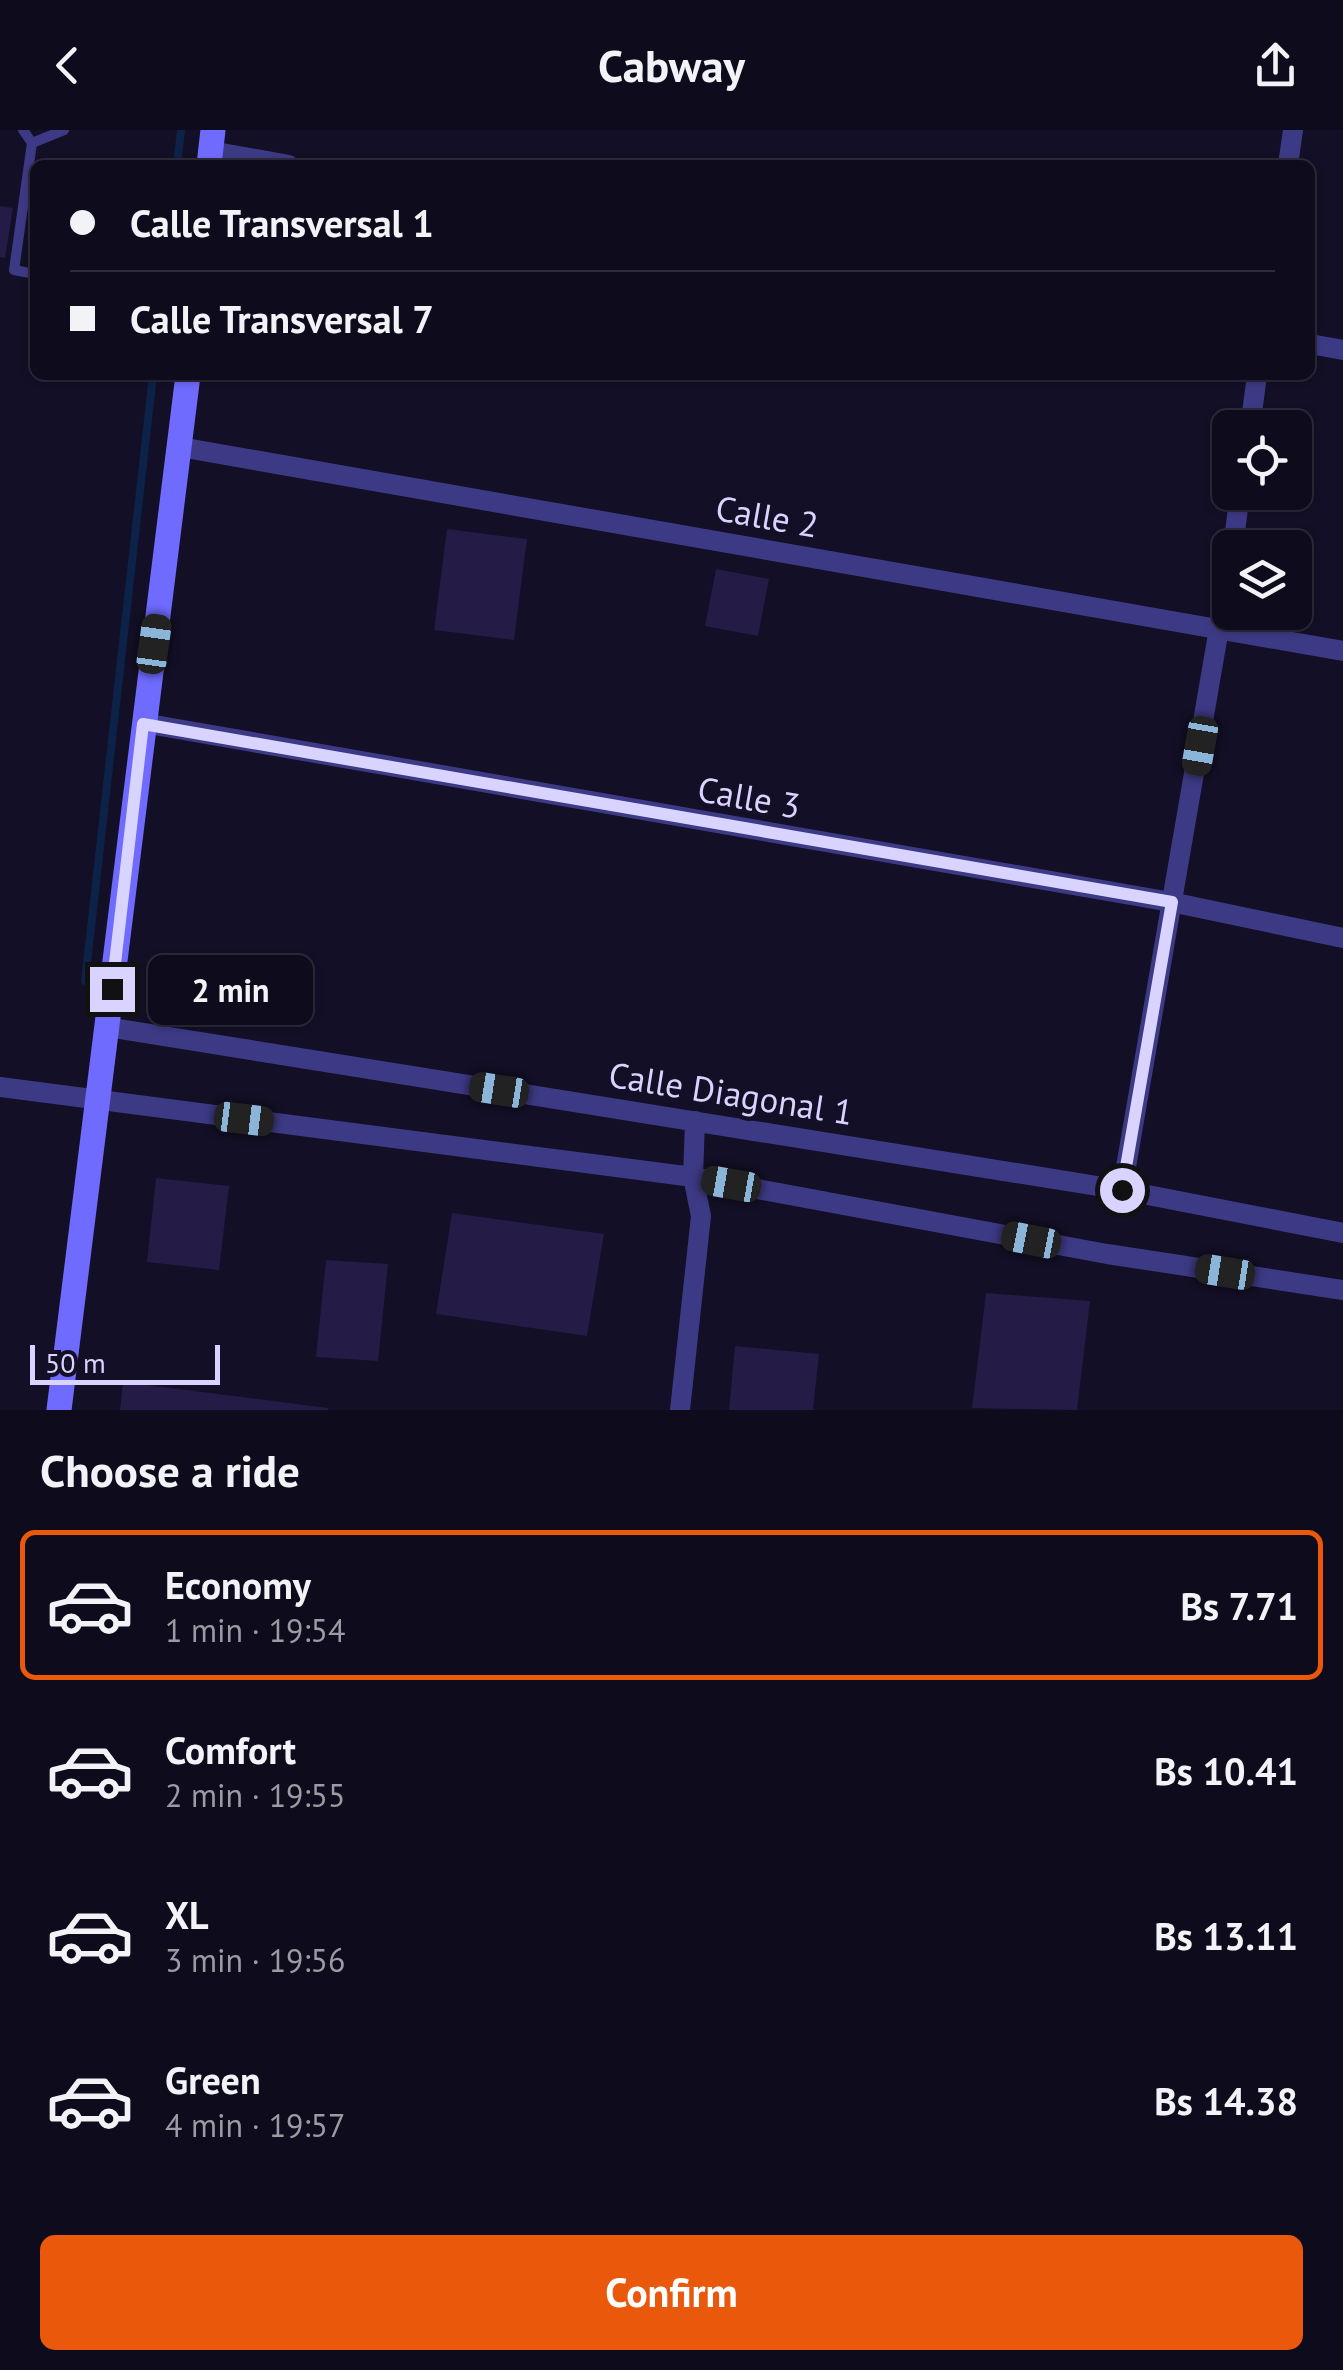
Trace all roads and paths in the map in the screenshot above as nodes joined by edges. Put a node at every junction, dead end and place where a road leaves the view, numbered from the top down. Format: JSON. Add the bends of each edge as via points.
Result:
{"nodes":[{"id":1,"x":22,"y":130,"type":"edge"},
{"id":2,"x":64,"y":130,"type":"edge"},
{"id":3,"x":1293,"y":130,"type":"edge"},
{"id":4,"x":32,"y":143,"type":"junction"},
{"id":5,"x":211,"y":149,"type":"edge"},
{"id":6,"x":265,"y":160,"type":"edge"},
{"id":7,"x":1289,"y":160,"type":"edge"},
{"id":8,"x":0,"y":267,"type":"edge"},
{"id":9,"x":14,"y":270,"type":"junction"},
{"id":10,"x":30,"y":273,"type":"edge"},
{"id":11,"x":1315,"y":345,"type":"edge"},
{"id":12,"x":1343,"y":350,"type":"edge"},
{"id":13,"x":187,"y":380,"type":"edge"},
{"id":14,"x":1256,"y":380,"type":"edge"},
{"id":15,"x":1252,"y":410,"type":"edge"},
{"id":16,"x":180,"y":447,"type":"junction"},
{"id":17,"x":1212,"y":628,"type":"edge"},
{"id":18,"x":1221,"y":630,"type":"joint"},
{"id":19,"x":1343,"y":651,"type":"edge"},
{"id":20,"x":143,"y":724,"type":"junction"},
{"id":21,"x":1172,"y":902,"type":"junction"},
{"id":22,"x":1343,"y":938,"type":"edge"},
{"id":23,"x":107,"y":1027,"type":"junction"},
{"id":24,"x":0,"y":1087,"type":"edge"},
{"id":25,"x":95,"y":1100,"type":"junction"},
{"id":26,"x":695,"y":1121,"type":"junction"},
{"id":27,"x":693,"y":1178,"type":"junction"},
{"id":28,"x":1122,"y":1190,"type":"junction"},
{"id":29,"x":1343,"y":1233,"type":"edge"},
{"id":30,"x":1343,"y":1290,"type":"edge"},
{"id":31,"x":59,"y":1410,"type":"edge"},
{"id":32,"x":680,"y":1410,"type":"edge"}],
"edges":[{"from":1,"to":4,"type":"lane"},
{"from":2,"to":4,"type":"lane"},
{"from":3,"to":7,"type":"street"},
{"from":4,"to":9,"type":"lane"},
{"from":5,"to":6,"type":"street"},
{"from":8,"to":9,"type":"lane"},
{"from":9,"to":10,"type":"lane"},
{"from":11,"to":12,"type":"street"},
{"from":13,"to":16,"type":"street"},
{"from":14,"to":15,"type":"street"},
{"from":16,"to":17,"type":"street","name":"Calle 2"},
{"from":16,"to":20,"type":"street"},
{"from":18,"to":19,"type":"street","name":"Calle 2"},
{"from":18,"to":21,"type":"street"},
{"from":20,"to":21,"type":"street","name":"Calle 3"},
{"from":20,"to":23,"type":"street"},
{"from":21,"to":22,"type":"street","name":"Calle 3"},
{"from":21,"to":28,"type":"street"},
{"from":23,"to":25,"type":"street"},
{"from":23,"to":26,"type":"street","name":"Calle Diagonal 1"},
{"from":24,"to":25,"type":"street"},
{"from":25,"to":27,"type":"street"},
{"from":25,"to":31,"type":"street"},
{"from":26,"to":27,"type":"street"},
{"from":26,"to":28,"type":"street","name":"Calle Diagonal 1"},
{"from":27,"to":30,"type":"street"},
{"from":27,"to":32,"type":"street","via":[[701,1216]]},
{"from":28,"to":29,"type":"street","name":"Calle Diagonal 1"}]}
